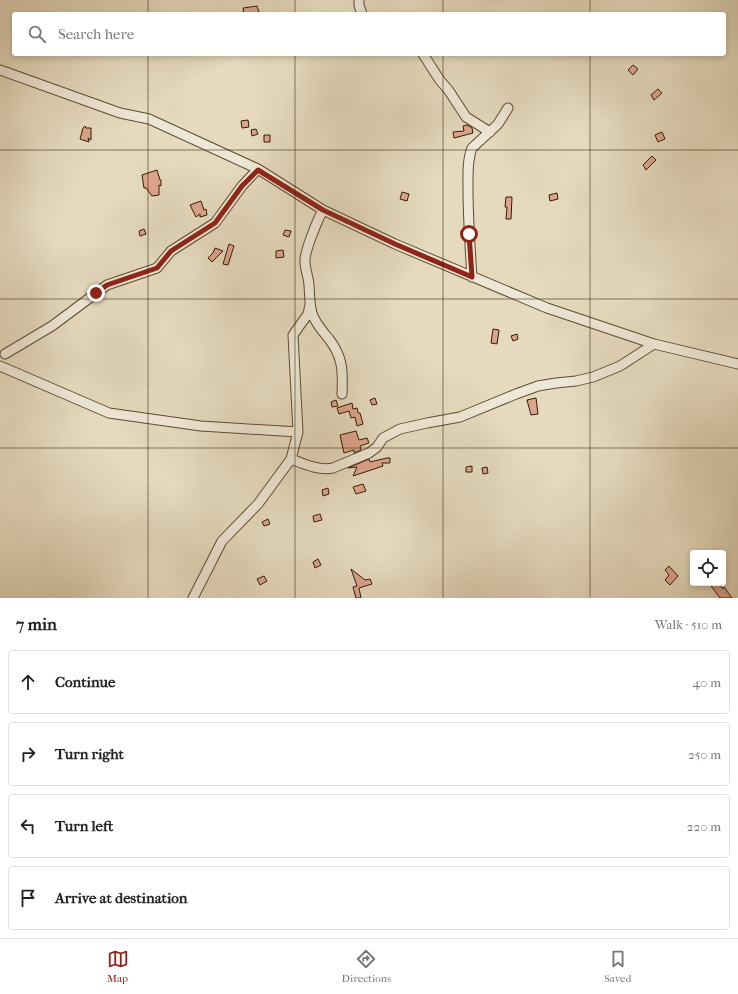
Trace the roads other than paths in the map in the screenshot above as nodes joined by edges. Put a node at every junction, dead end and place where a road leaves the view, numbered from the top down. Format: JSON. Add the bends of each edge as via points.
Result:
{"nodes":[{"id":1,"x":359,"y":0,"type":"edge"},
{"id":2,"x":361,"y":12,"type":"edge"},
{"id":3,"x":424,"y":56,"type":"edge"},
{"id":4,"x":0,"y":70,"type":"edge"},
{"id":5,"x":508,"y":108,"type":"dead end"},
{"id":6,"x":490,"y":132,"type":"junction"},
{"id":7,"x":258,"y":170,"type":"junction"},
{"id":8,"x":323,"y":210,"type":"junction"},
{"id":9,"x":472,"y":277,"type":"junction"},
{"id":10,"x":310,"y":305,"type":"junction"},
{"id":11,"x":654,"y":344,"type":"junction"},
{"id":12,"x":5,"y":354,"type":"dead end"},
{"id":13,"x":738,"y":364,"type":"edge"},
{"id":14,"x":0,"y":366,"type":"edge"},
{"id":15,"x":342,"y":394,"type":"dead end"},
{"id":16,"x":298,"y":432,"type":"junction"},
{"id":17,"x":291,"y":458,"type":"junction"},
{"id":18,"x":197,"y":583,"type":"dead end"},
{"id":19,"x":192,"y":598,"type":"edge"}],
"edges":[{"from":1,"to":2,"type":"street"},
{"from":3,"to":6,"type":"street","via":[[466,116]]},
{"from":4,"to":7,"type":"street","via":[[120,113],[150,119]]},
{"from":5,"to":6,"type":"street"},
{"from":6,"to":9,"type":"street","via":[[472,148],[470,154],[468,220]]},
{"from":7,"to":8,"type":"street"},
{"from":7,"to":12,"type":"street","via":[[242,186],[215,223],[171,251],[157,268],[107,285],[52,326]]},
{"from":8,"to":9,"type":"street"},
{"from":8,"to":10,"type":"street","via":[[306,254]]},
{"from":9,"to":11,"type":"street","via":[[547,308]]},
{"from":10,"to":15,"type":"street","via":[[321,330],[340,355]]},
{"from":10,"to":16,"type":"street","via":[[308,314],[293,335]]},
{"from":11,"to":13,"type":"street"},
{"from":11,"to":17,"type":"street","via":[[620,366],[593,377],[538,386],[460,418],[400,429],[383,438],[369,453],[333,468],[318,468]]},
{"from":14,"to":16,"type":"street","via":[[109,413],[201,426]]},
{"from":16,"to":17,"type":"street"},
{"from":17,"to":19,"type":"street","via":[[258,504],[222,541]]},
{"from":18,"to":19,"type":"street"}]}
